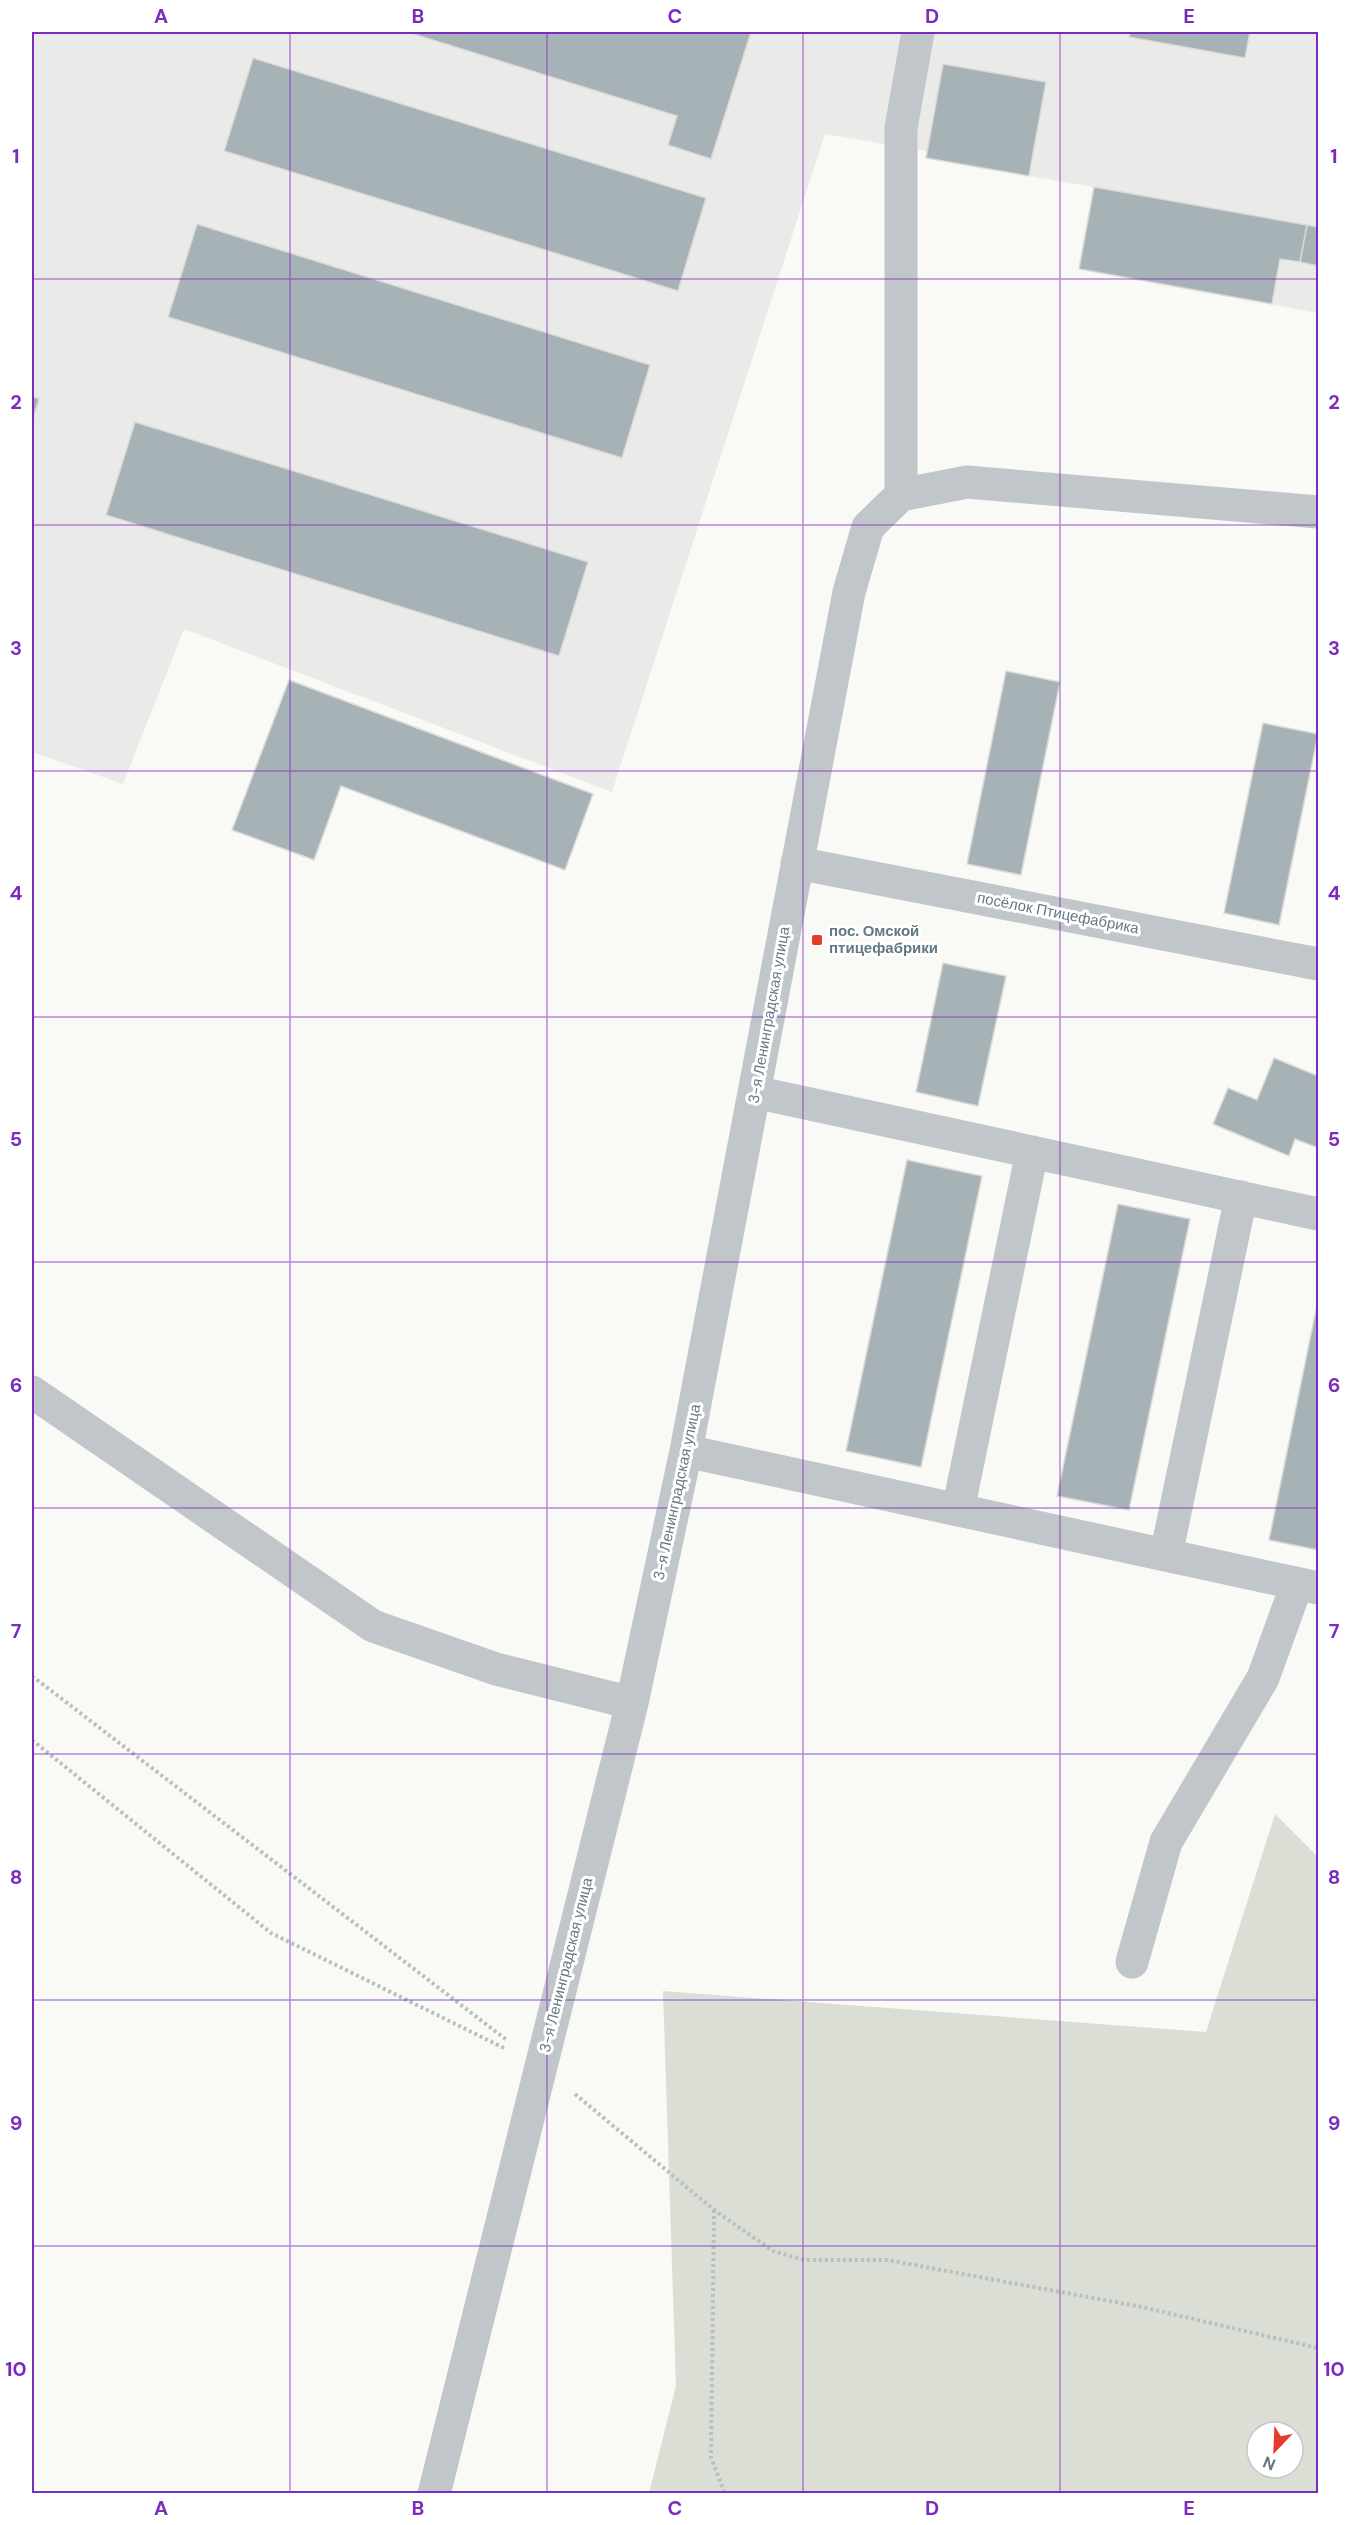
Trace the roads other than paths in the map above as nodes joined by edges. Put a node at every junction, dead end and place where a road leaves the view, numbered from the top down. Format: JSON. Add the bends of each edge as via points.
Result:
{"nodes":[{"id":1,"x":918,"y":32,"type":"edge"},
{"id":2,"x":901,"y":495,"type":"junction"},
{"id":3,"x":1318,"y":512,"type":"edge"},
{"id":4,"x":797,"y":862,"type":"junction"},
{"id":5,"x":1318,"y":964,"type":"edge"},
{"id":6,"x":755,"y":1092,"type":"junction"},
{"id":7,"x":1032,"y":1152,"type":"junction"},
{"id":8,"x":1241,"y":1197,"type":"junction"},
{"id":9,"x":1318,"y":1214,"type":"edge"},
{"id":10,"x":32,"y":1392,"type":"edge"},
{"id":11,"x":686,"y":1451,"type":"junction"},
{"id":12,"x":958,"y":1510,"type":"junction"},
{"id":13,"x":1166,"y":1555,"type":"junction"},
{"id":14,"x":1308,"y":1586,"type":"edge"},
{"id":15,"x":632,"y":1703,"type":"junction"},
{"id":16,"x":1132,"y":1962,"type":"dead end"},
{"id":17,"x":434,"y":2493,"type":"edge"}],
"edges":[{"from":1,"to":2,"type":"street","via":[[901,128]]},
{"from":2,"to":3,"type":"street","via":[[967,482]]},
{"from":2,"to":4,"type":"street","name":"3-я Ленинградская улица","via":[[868,527],[849,592]]},
{"from":4,"to":5,"type":"street","name":"посёлок Птицефабрика"},
{"from":4,"to":6,"type":"street","name":"3-я Ленинградская улица"},
{"from":6,"to":7,"type":"street"},
{"from":6,"to":11,"type":"street","name":"3-я Ленинградская улица"},
{"from":7,"to":8,"type":"street"},
{"from":7,"to":12,"type":"street"},
{"from":8,"to":9,"type":"street"},
{"from":8,"to":13,"type":"street"},
{"from":10,"to":15,"type":"street","via":[[373,1626],[496,1669]]},
{"from":11,"to":12,"type":"street"},
{"from":11,"to":15,"type":"street","name":"3-я Ленинградская улица"},
{"from":12,"to":13,"type":"street"},
{"from":13,"to":14,"type":"street"},
{"from":14,"to":16,"type":"street","via":[[1263,1678],[1166,1842]]},
{"from":15,"to":17,"type":"street","name":"3-я Ленинградская улица"}]}
